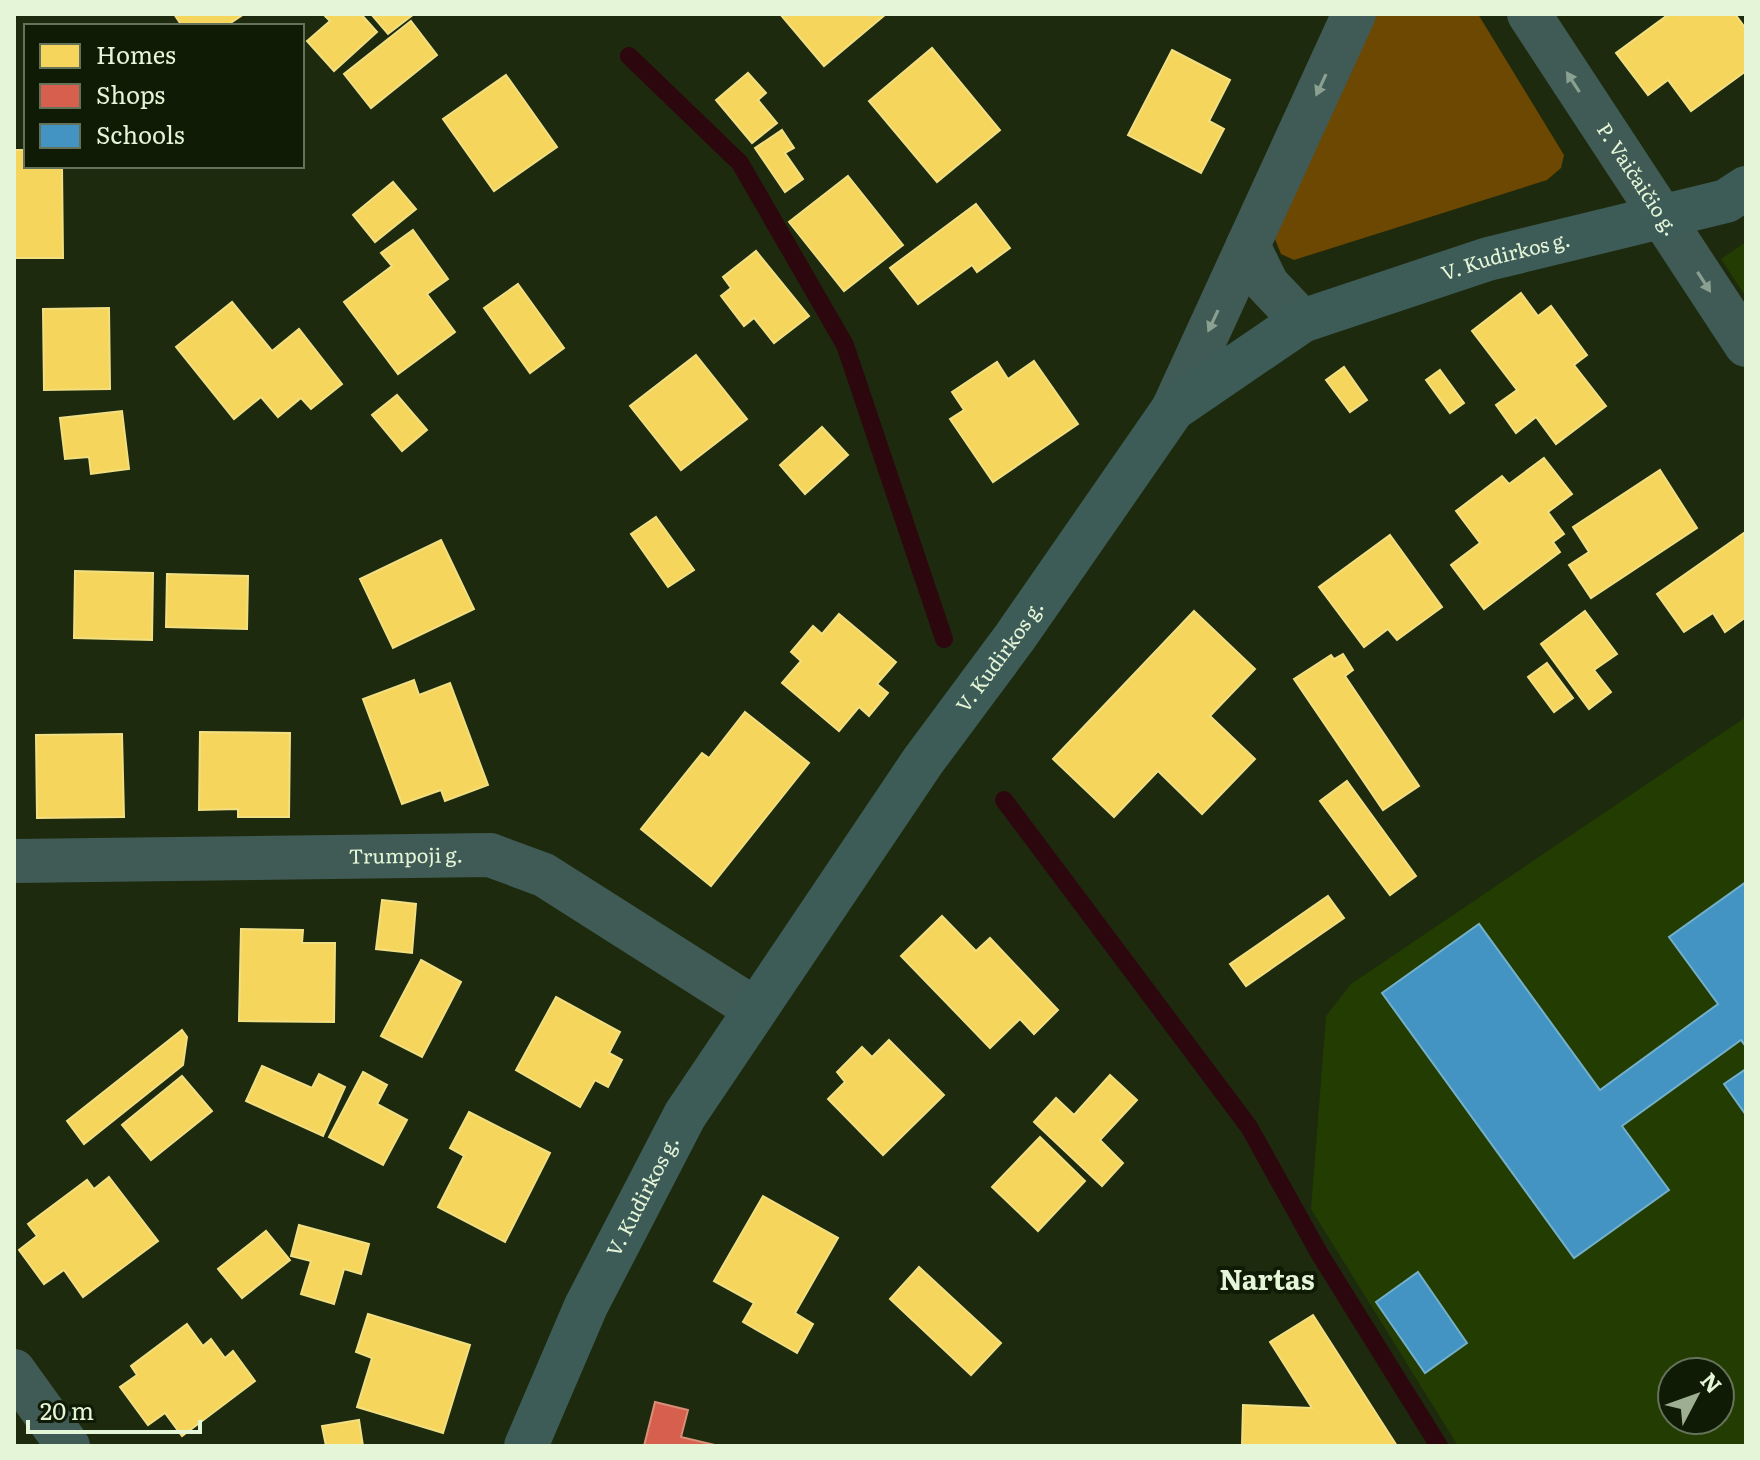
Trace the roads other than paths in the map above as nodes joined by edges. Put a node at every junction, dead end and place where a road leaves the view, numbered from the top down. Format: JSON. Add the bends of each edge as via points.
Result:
{"nodes":[{"id":1,"x":1354,"y":14,"type":"edge"},
{"id":2,"x":1529,"y":14,"type":"edge"},
{"id":3,"x":1746,"y":188,"type":"edge"},
{"id":4,"x":1662,"y":218,"type":"junction"},
{"id":5,"x":1248,"y":245,"type":"junction"},
{"id":6,"x":1302,"y":321,"type":"junction"},
{"id":7,"x":1746,"y":345,"type":"edge"},
{"id":8,"x":1173,"y":409,"type":"junction"},
{"id":9,"x":14,"y":861,"type":"edge"},
{"id":10,"x":755,"y":1009,"type":"junction"},
{"id":11,"x":14,"y":1371,"type":"edge"},
{"id":12,"x":68,"y":1446,"type":"edge"},
{"id":13,"x":526,"y":1446,"type":"edge"}],
"edges":[{"from":1,"to":5,"type":"street","one_way":true},
{"from":4,"to":2,"type":"street","name":"P. Vaičaičio g.","one_way":true},
{"from":3,"to":4,"type":"main road","name":"V. Kudirkos g.","via":[[1726,201]]},
{"from":4,"to":6,"type":"main road","name":"V. Kudirkos g.","via":[[1488,259]]},
{"from":4,"to":7,"type":"street","name":"P. Vaičaičio g.","one_way":true},
{"from":5,"to":6,"type":"street","via":[[1267,284]]},
{"from":5,"to":8,"type":"street","one_way":true},
{"from":6,"to":8,"type":"main road","name":"V. Kudirkos g."},
{"from":8,"to":10,"type":"main road","name":"V. Kudirkos g."},
{"from":9,"to":10,"type":"street","name":"Trumpoji g.","via":[[490,855],[544,875]]},
{"from":10,"to":13,"type":"main road","name":"V. Kudirkos g.","via":[[685,1115],[586,1306]]},
{"from":11,"to":12,"type":"street"}]}
